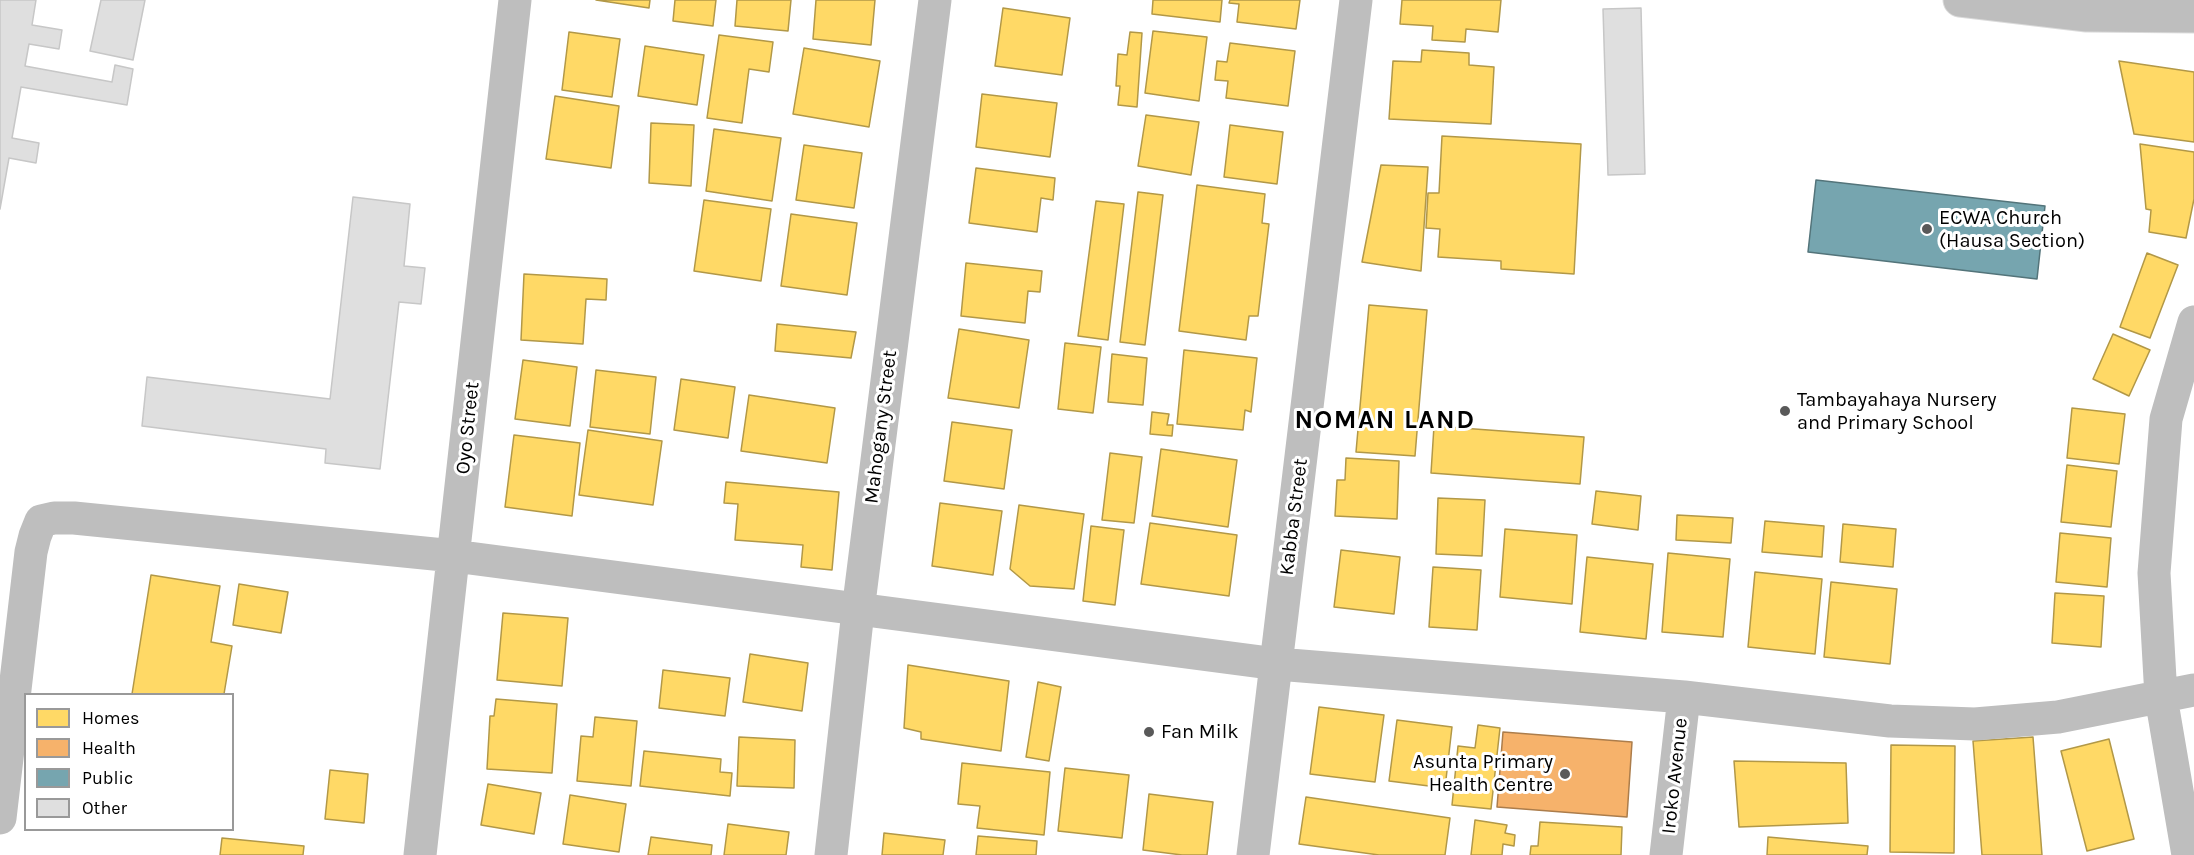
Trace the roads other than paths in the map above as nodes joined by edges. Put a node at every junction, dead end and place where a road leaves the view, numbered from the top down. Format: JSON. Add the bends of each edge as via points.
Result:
{"nodes":[{"id":1,"x":515,"y":0,"type":"edge"},
{"id":2,"x":935,"y":0,"type":"edge"},
{"id":3,"x":1356,"y":0,"type":"edge"},
{"id":4,"x":1960,"y":0,"type":"edge"},
{"id":5,"x":2194,"y":16,"type":"edge"},
{"id":6,"x":2194,"y":322,"type":"edge"},
{"id":7,"x":454,"y":556,"type":"junction"},
{"id":8,"x":858,"y":610,"type":"junction"},
{"id":9,"x":1277,"y":664,"type":"junction"},
{"id":10,"x":2194,"y":690,"type":"edge"},
{"id":11,"x":1684,"y":697,"type":"junction"},
{"id":12,"x":2161,"y":697,"type":"junction"},
{"id":13,"x":0,"y":818,"type":"edge"},
{"id":14,"x":420,"y":855,"type":"edge"},
{"id":15,"x":831,"y":855,"type":"edge"},
{"id":16,"x":1253,"y":855,"type":"edge"},
{"id":17,"x":1666,"y":855,"type":"edge"},
{"id":18,"x":2188,"y":855,"type":"edge"}],
"edges":[{"from":1,"to":7,"type":"street","name":"Oyo Street"},
{"from":2,"to":8,"type":"street","name":"Mahogany Street"},
{"from":3,"to":9,"type":"street","name":"Kabba Street"},
{"from":4,"to":5,"type":"street","via":[[2087,15]]},
{"from":6,"to":12,"type":"street","via":[[2166,419],[2154,573]]},
{"from":7,"to":8,"type":"street"},
{"from":7,"to":13,"type":"street","via":[[74,518],[41,521],[31,552]]},
{"from":7,"to":14,"type":"street","name":"Oyo Street"},
{"from":8,"to":9,"type":"street"},
{"from":8,"to":15,"type":"street","name":"Mahogany Street"},
{"from":9,"to":11,"type":"street"},
{"from":9,"to":16,"type":"street","name":"Kabba Street"},
{"from":10,"to":12,"type":"street"},
{"from":11,"to":12,"type":"street","via":[[1890,721],[1975,724],[2058,717]]},
{"from":11,"to":17,"type":"street","name":"Iroko Avenue"},
{"from":12,"to":18,"type":"street"}]}
